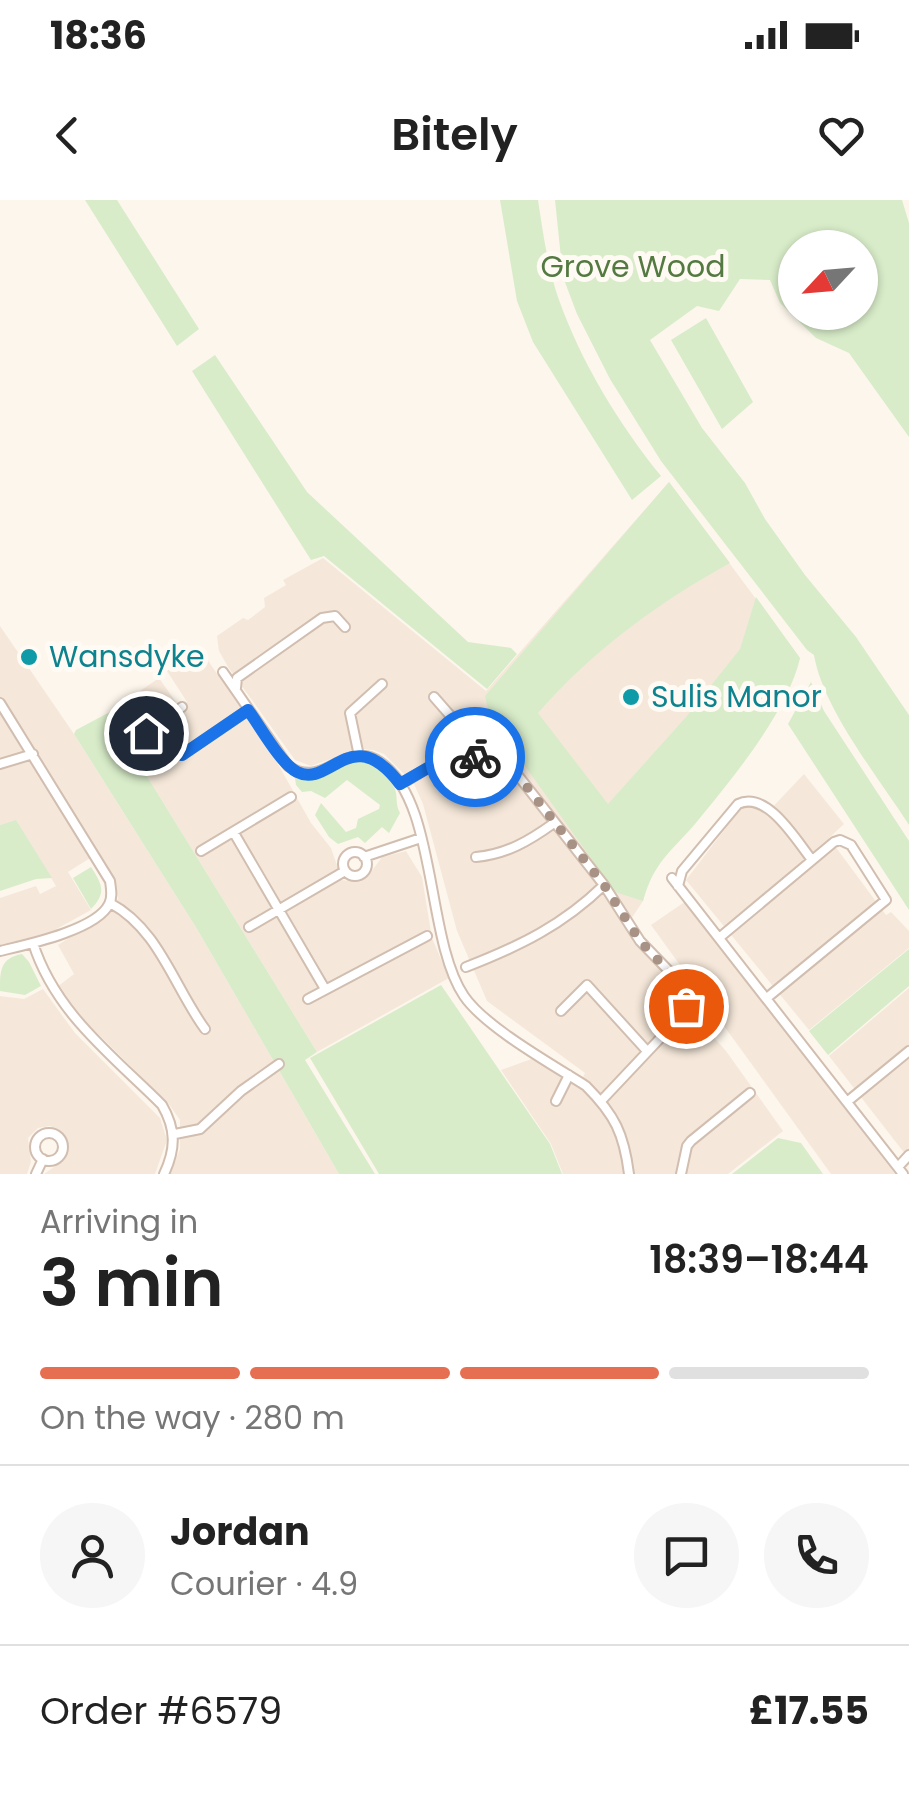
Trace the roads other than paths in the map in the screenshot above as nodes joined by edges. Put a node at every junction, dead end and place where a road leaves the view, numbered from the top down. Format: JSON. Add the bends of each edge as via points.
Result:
{"nodes":[{"id":1,"x":346,"y":626,"type":"dead end"},
{"id":2,"x":223,"y":672,"type":"dead end"},
{"id":3,"x":382,"y":684,"type":"dead end"},
{"id":4,"x":237,"y":692,"type":"junction"},
{"id":5,"x":434,"y":698,"type":"dead end"},
{"id":6,"x":0,"y":703,"type":"edge"},
{"id":7,"x":182,"y":707,"type":"dead end"},
{"id":8,"x":248,"y":710,"type":"junction"},
{"id":9,"x":157,"y":726,"type":"junction"},
{"id":10,"x":146,"y":733,"type":"dead end"},
{"id":11,"x":33,"y":754,"type":"junction"},
{"id":12,"x":359,"y":756,"type":"junction"},
{"id":13,"x":464,"y":761,"type":"junction"},
{"id":14,"x":0,"y":764,"type":"edge"},
{"id":15,"x":400,"y":784,"type":"junction"},
{"id":16,"x":291,"y":797,"type":"dead end"},
{"id":17,"x":554,"y":823,"type":"junction"},
{"id":18,"x":234,"y":833,"type":"junction"},
{"id":19,"x":420,"y":838,"type":"junction"},
{"id":20,"x":201,"y":851,"type":"dead end"},
{"id":21,"x":476,"y":856,"type":"dead end"},
{"id":22,"x":364,"y":857,"type":"junction"},
{"id":23,"x":812,"y":860,"type":"junction"},
{"id":24,"x":345,"y":870,"type":"junction"},
{"id":25,"x":604,"y":885,"type":"junction"},
{"id":26,"x":110,"y":903,"type":"junction"},
{"id":27,"x":281,"y":909,"type":"junction"},
{"id":28,"x":249,"y":928,"type":"dead end"},
{"id":29,"x":427,"y":936,"type":"dead end"},
{"id":30,"x":720,"y":938,"type":"junction"},
{"id":31,"x":33,"y":944,"type":"junction"},
{"id":32,"x":0,"y":950,"type":"edge"},
{"id":33,"x":466,"y":967,"type":"dead end"},
{"id":34,"x":324,"y":989,"type":"junction"},
{"id":35,"x":768,"y":997,"type":"junction"},
{"id":36,"x":308,"y":999,"type":"dead end"},
{"id":37,"x":561,"y":1011,"type":"dead end"},
{"id":38,"x":205,"y":1029,"type":"dead end"},
{"id":39,"x":909,"y":1051,"type":"edge"},
{"id":40,"x":647,"y":1052,"type":"junction"},
{"id":41,"x":279,"y":1064,"type":"dead end"},
{"id":42,"x":569,"y":1075,"type":"junction"},
{"id":43,"x":750,"y":1093,"type":"dead end"},
{"id":44,"x":556,"y":1101,"type":"dead end"},
{"id":45,"x":601,"y":1101,"type":"junction"},
{"id":46,"x":848,"y":1101,"type":"junction"},
{"id":47,"x":174,"y":1134,"type":"junction"},
{"id":48,"x":909,"y":1155,"type":"edge"},
{"id":49,"x":43,"y":1159,"type":"dead end"},
{"id":50,"x":901,"y":1170,"type":"edge"},
{"id":51,"x":36,"y":1174,"type":"edge"},
{"id":52,"x":164,"y":1174,"type":"edge"},
{"id":53,"x":628,"y":1174,"type":"edge"},
{"id":54,"x":682,"y":1174,"type":"edge"}],
"edges":[{"from":1,"to":4,"type":"street","via":[[335,616],[322,618],[237,678]]},
{"from":2,"to":4,"type":"street"},
{"from":3,"to":12,"type":"street","via":[[350,714]]},
{"from":4,"to":8,"type":"street"},
{"from":5,"to":13,"type":"street","via":[[462,729]]},
{"from":6,"to":11,"type":"street"},
{"from":7,"to":9,"type":"street"},
{"from":8,"to":9,"type":"street","via":[[182,755]]},
{"from":8,"to":12,"type":"street","via":[[301,774]]},
{"from":9,"to":10,"type":"street"},
{"from":11,"to":14,"type":"street"},
{"from":11,"to":26,"type":"street","via":[[110,881]]},
{"from":12,"to":15,"type":"street","via":[[380,762]]},
{"from":13,"to":15,"type":"street","via":[[431,766]]},
{"from":13,"to":17,"type":"street","via":[[498,750]]},
{"from":15,"to":19,"type":"street"},
{"from":16,"to":18,"type":"street"},
{"from":17,"to":21,"type":"street","via":[[500,854]]},
{"from":17,"to":25,"type":"street"},
{"from":18,"to":20,"type":"street"},
{"from":18,"to":27,"type":"street"},
{"from":19,"to":22,"type":"street"},
{"from":19,"to":42,"type":"street","via":[[448,960],[463,995],[478,1014]]},
{"from":22,"to":24,"type":"street","via":[[348,855]]},
{"from":22,"to":24,"type":"street","via":[[362,874]]},
{"from":23,"to":30,"type":"street"},
{"from":23,"to":30,"type":"street","via":[[764,806],[752,800],[738,804],[675,882]]},
{"from":23,"to":35,"type":"street","via":[[834,842],[851,845],[886,900]]},
{"from":24,"to":27,"type":"street"},
{"from":25,"to":33,"type":"street","via":[[529,942]]},
{"from":25,"to":40,"type":"street","via":[[685,1000],[681,1019]]},
{"from":26,"to":31,"type":"street","via":[[67,933]]},
{"from":26,"to":38,"type":"street","via":[[129,912],[152,941]]},
{"from":27,"to":28,"type":"street"},
{"from":27,"to":34,"type":"street"},
{"from":29,"to":34,"type":"street"},
{"from":30,"to":35,"type":"street"},
{"from":31,"to":32,"type":"street"},
{"from":31,"to":47,"type":"street","via":[[58,999],[162,1106]]},
{"from":34,"to":36,"type":"street"},
{"from":35,"to":46,"type":"street"},
{"from":37,"to":40,"type":"street","via":[[587,985]]},
{"from":39,"to":46,"type":"street"},
{"from":40,"to":45,"type":"street"},
{"from":41,"to":47,"type":"street","via":[[200,1128]]},
{"from":42,"to":44,"type":"street"},
{"from":42,"to":45,"type":"street"},
{"from":43,"to":54,"type":"street","via":[[691,1141]]},
{"from":45,"to":53,"type":"street","via":[[625,1142]]},
{"from":46,"to":50,"type":"street"},
{"from":47,"to":52,"type":"street"},
{"from":48,"to":50,"type":"street"},
{"from":49,"to":51,"type":"street"}]}
